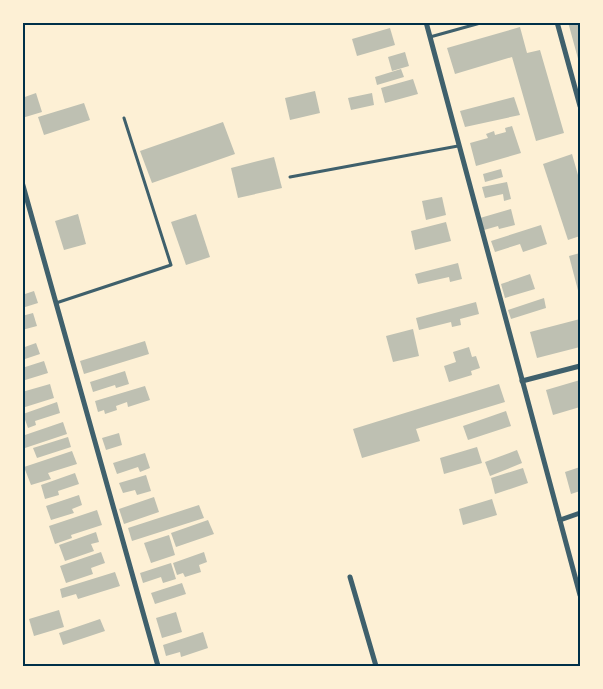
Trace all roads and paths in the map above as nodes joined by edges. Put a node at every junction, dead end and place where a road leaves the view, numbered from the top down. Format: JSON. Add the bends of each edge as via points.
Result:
{"nodes":[{"id":1,"x":426,"y":22,"type":"edge"},
{"id":2,"x":484,"y":22,"type":"edge"},
{"id":3,"x":557,"y":22,"type":"edge"},
{"id":4,"x":430,"y":37,"type":"junction"},
{"id":5,"x":580,"y":106,"type":"edge"},
{"id":6,"x":124,"y":118,"type":"dead end"},
{"id":7,"x":458,"y":146,"type":"junction"},
{"id":8,"x":290,"y":177,"type":"dead end"},
{"id":9,"x":22,"y":182,"type":"edge"},
{"id":10,"x":56,"y":303,"type":"junction"},
{"id":11,"x":580,"y":366,"type":"edge"},
{"id":12,"x":522,"y":381,"type":"junction"},
{"id":13,"x":580,"y":514,"type":"edge"},
{"id":14,"x":560,"y":520,"type":"junction"},
{"id":15,"x":350,"y":577,"type":"dead end"},
{"id":16,"x":580,"y":595,"type":"edge"},
{"id":17,"x":158,"y":666,"type":"edge"},
{"id":18,"x":376,"y":666,"type":"edge"}],
"edges":[{"from":1,"to":4,"type":"street"},
{"from":2,"to":4,"type":"lane"},
{"from":3,"to":5,"type":"street"},
{"from":4,"to":7,"type":"street"},
{"from":6,"to":10,"type":"lane","via":[[171,265]]},
{"from":7,"to":8,"type":"lane"},
{"from":7,"to":12,"type":"street"},
{"from":9,"to":10,"type":"street"},
{"from":10,"to":17,"type":"street"},
{"from":11,"to":12,"type":"street"},
{"from":12,"to":14,"type":"street"},
{"from":13,"to":14,"type":"street"},
{"from":14,"to":16,"type":"street"},
{"from":15,"to":18,"type":"street"}]}
